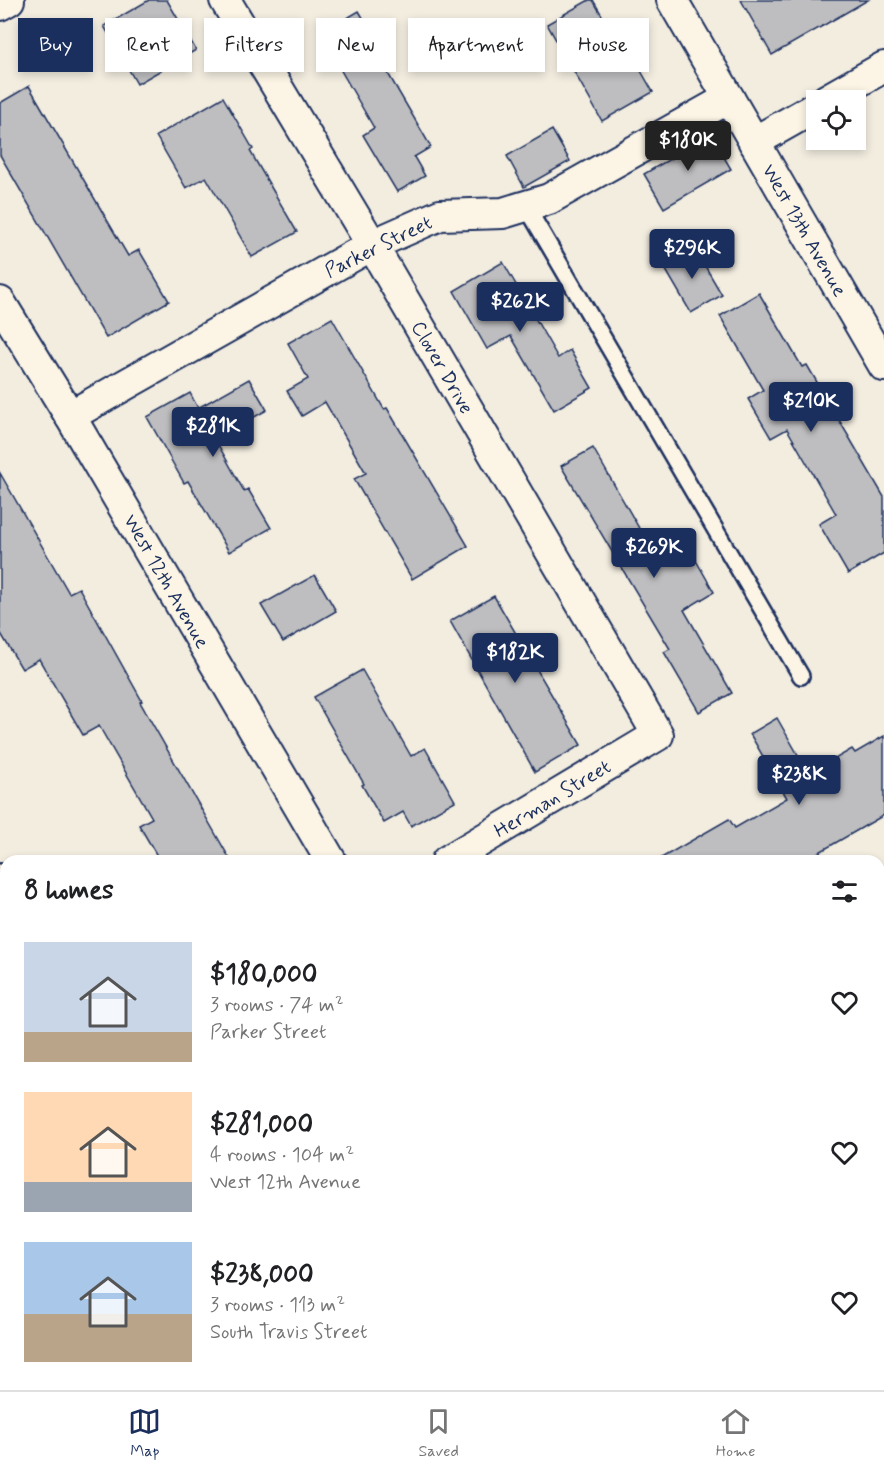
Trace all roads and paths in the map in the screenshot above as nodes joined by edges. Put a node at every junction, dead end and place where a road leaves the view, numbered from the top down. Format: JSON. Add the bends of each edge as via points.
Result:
{"nodes":[{"id":1,"x":9,"y":0,"type":"edge"},
{"id":2,"x":225,"y":0,"type":"edge"},
{"id":3,"x":672,"y":0,"type":"edge"},
{"id":4,"x":0,"y":5,"type":"edge"},
{"id":5,"x":884,"y":67,"type":"edge"},
{"id":6,"x":844,"y":90,"type":"edge"},
{"id":7,"x":729,"y":98,"type":"junction"},
{"id":8,"x":806,"y":112,"type":"edge"},
{"id":9,"x":754,"y":142,"type":"junction"},
{"id":10,"x":526,"y":206,"type":"junction"},
{"id":11,"x":372,"y":245,"type":"junction"},
{"id":12,"x":0,"y":302,"type":"edge"},
{"id":13,"x":877,"y":336,"type":"edge"},
{"id":14,"x":884,"y":366,"type":"edge"},
{"id":15,"x":70,"y":416,"type":"junction"},
{"id":16,"x":801,"y":676,"type":"dead end"},
{"id":17,"x":658,"y":735,"type":"joint"},
{"id":18,"x":327,"y":855,"type":"edge"},
{"id":19,"x":457,"y":855,"type":"edge"}],
"edges":[{"from":1,"to":4,"type":"street"},
{"from":2,"to":11,"type":"street","name":"Clover Drive"},
{"from":3,"to":7,"type":"street","name":"West 13th Avenue"},
{"from":5,"to":6,"type":"street"},
{"from":7,"to":9,"type":"street","name":"West 13th Avenue"},
{"from":7,"to":10,"type":"street","name":"Parker Street","via":[[585,181],[549,200]]},
{"from":8,"to":9,"type":"street"},
{"from":9,"to":13,"type":"street","name":"West 13th Avenue"},
{"from":10,"to":11,"type":"street","name":"Parker Street","via":[[503,213],[440,215]]},
{"from":10,"to":16,"type":"lane"},
{"from":11,"to":15,"type":"street","name":"Parker Street"},
{"from":11,"to":17,"type":"street","name":"Clover Drive"},
{"from":12,"to":15,"type":"street","name":"West 12th Avenue"},
{"from":13,"to":14,"type":"street","name":"West 13th Avenue"},
{"from":15,"to":18,"type":"street","name":"West 12th Avenue"},
{"from":17,"to":19,"type":"street","name":"Herman Street"}]}
